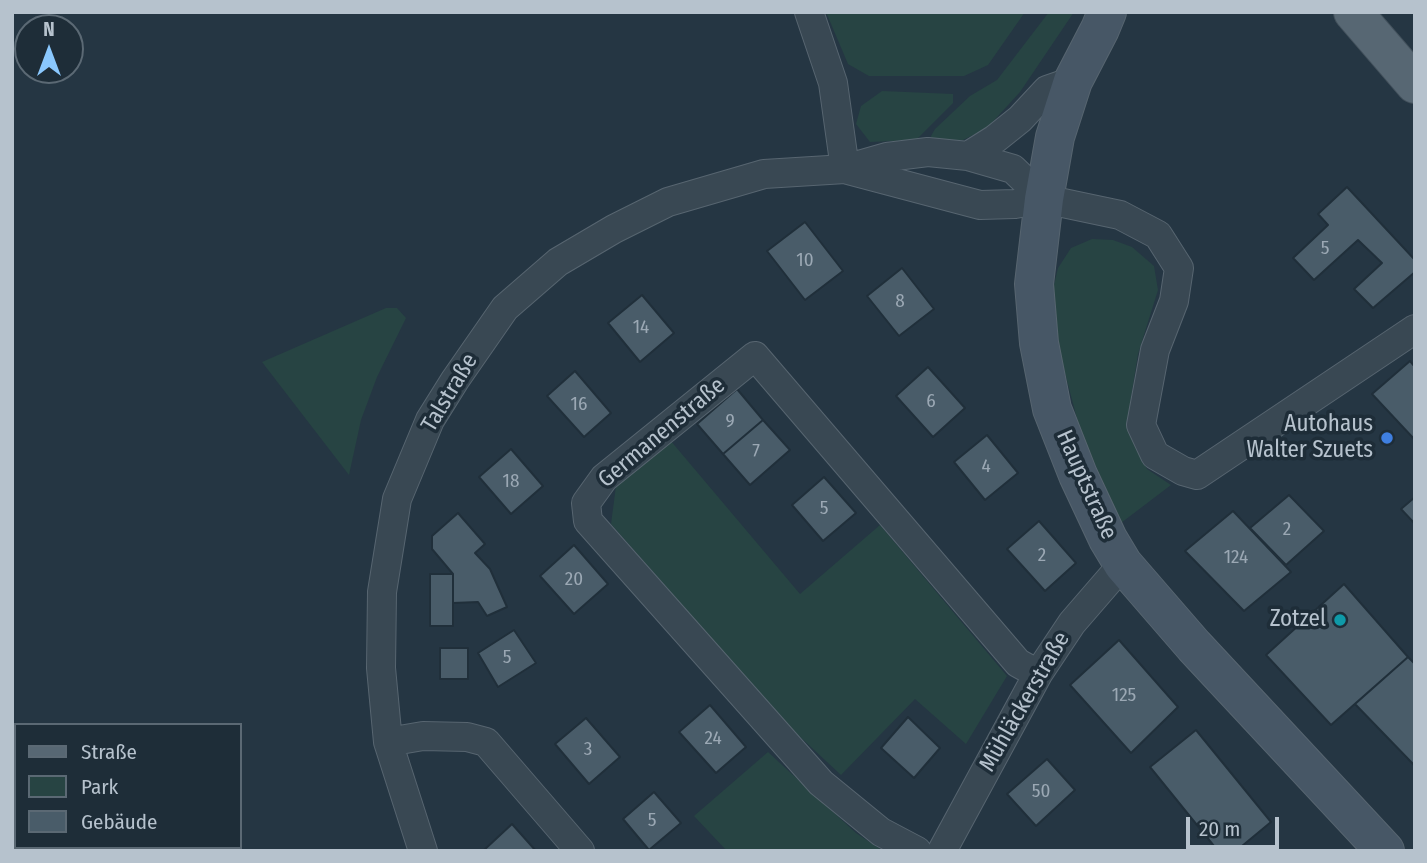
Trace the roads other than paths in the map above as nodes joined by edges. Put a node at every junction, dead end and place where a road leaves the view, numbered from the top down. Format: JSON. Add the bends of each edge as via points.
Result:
{"nodes":[{"id":1,"x":810,"y":12,"type":"edge"},
{"id":2,"x":1353,"y":12,"type":"edge"},
{"id":3,"x":1114,"y":18,"type":"edge"},
{"id":4,"x":1073,"y":81,"type":"junction"},
{"id":5,"x":1415,"y":83,"type":"edge"},
{"id":6,"x":968,"y":156,"type":"junction"},
{"id":7,"x":845,"y":169,"type":"junction"},
{"id":8,"x":1044,"y":198,"type":"junction"},
{"id":9,"x":1415,"y":329,"type":"edge"},
{"id":10,"x":1124,"y":564,"type":"junction"},
{"id":11,"x":1038,"y":674,"type":"junction"},
{"id":12,"x":388,"y":742,"type":"junction"},
{"id":13,"x":423,"y":851,"type":"edge"},
{"id":14,"x":580,"y":851,"type":"edge"},
{"id":15,"x":916,"y":851,"type":"edge"},
{"id":16,"x":942,"y":851,"type":"edge"},
{"id":17,"x":1385,"y":851,"type":"edge"}],
"edges":[{"from":1,"to":7,"type":"street","via":[[833,83]]},
{"from":2,"to":5,"type":"main road"},
{"from":3,"to":4,"type":"street","name":"Hauptstraße"},
{"from":4,"to":6,"type":"street","via":[[1047,90],[1020,119]]},
{"from":4,"to":8,"type":"street","name":"Hauptstraße","via":[[1055,137]]},
{"from":6,"to":7,"type":"street","name":"Talstraße","via":[[929,152]]},
{"from":6,"to":8,"type":"street","name":"Talstraße","via":[[1013,169]]},
{"from":7,"to":8,"type":"street","name":"Talstraße","via":[[980,205]]},
{"from":7,"to":12,"type":"street","name":"Talstraße","via":[[764,174],[668,202],[558,262],[505,308],[430,420],[397,499],[382,592],[381,668]]},
{"from":8,"to":9,"type":"street","via":[[1120,215],[1149,230],[1158,235],[1179,268],[1174,301],[1155,350],[1141,425],[1155,455],[1183,471],[1197,475]]},
{"from":8,"to":10,"type":"street","name":"Hauptstraße","via":[[1034,284],[1052,409],[1078,475]]},
{"from":10,"to":11,"type":"street","name":"Mühläckerstraße","via":[[1072,623]]},
{"from":10,"to":17,"type":"street","name":"Hauptstraße"},
{"from":11,"to":15,"type":"street","name":"Germanenstraße","via":[[1018,663],[755,356],[604,478],[586,503],[589,521],[821,783],[881,832]]},
{"from":11,"to":16,"type":"street","name":"Mühläckerstraße"},
{"from":12,"to":13,"type":"street","name":"Talstraße"},
{"from":12,"to":14,"type":"street","via":[[423,736],[467,737],[485,743]]}]}
